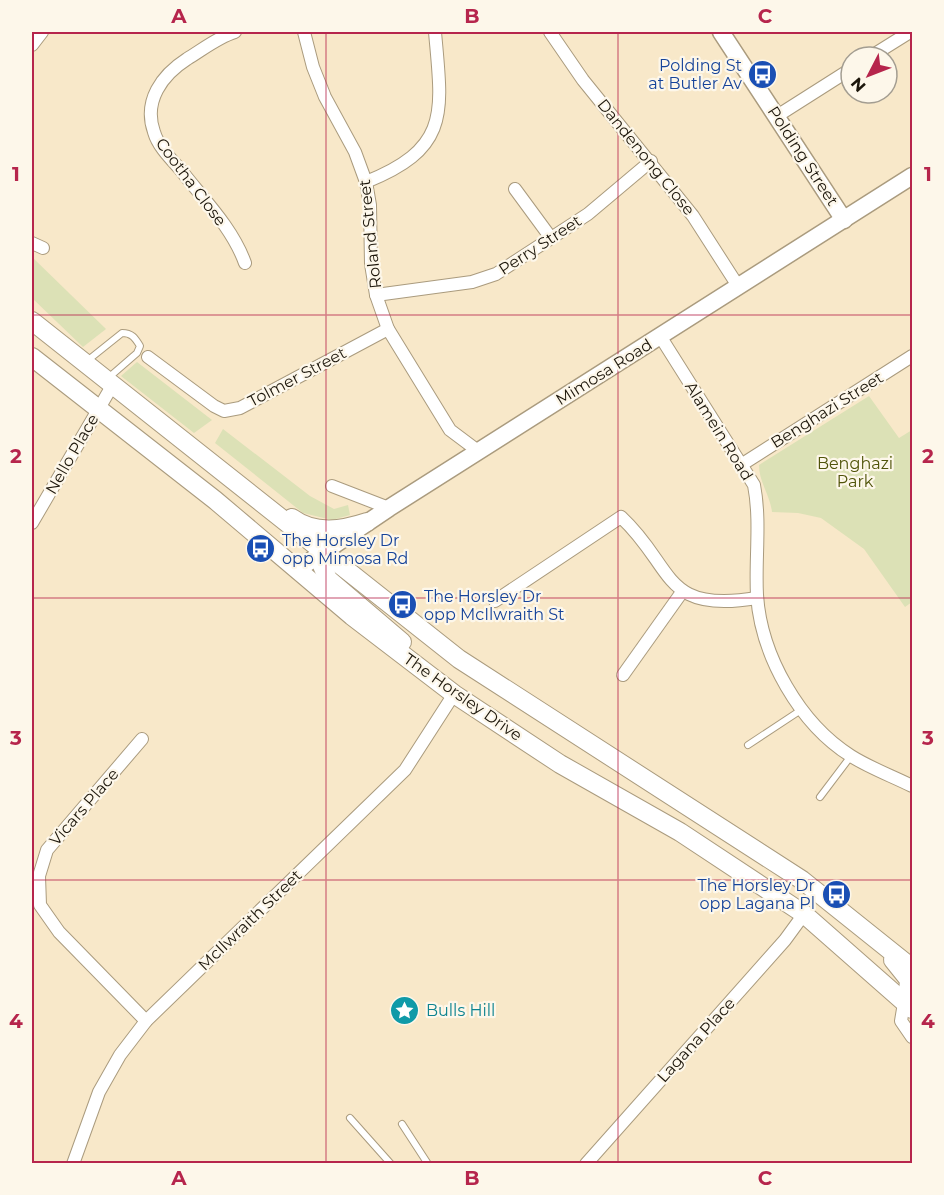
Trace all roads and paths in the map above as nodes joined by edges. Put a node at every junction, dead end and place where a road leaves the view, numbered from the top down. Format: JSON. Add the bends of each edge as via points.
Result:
{"nodes":[{"id":1,"x":42,"y":32,"type":"edge"},
{"id":2,"x":235,"y":32,"type":"edge"},
{"id":3,"x":304,"y":32,"type":"edge"},
{"id":4,"x":435,"y":32,"type":"edge"},
{"id":5,"x":550,"y":32,"type":"edge"},
{"id":6,"x":722,"y":32,"type":"edge"},
{"id":7,"x":910,"y":32,"type":"edge"},
{"id":8,"x":32,"y":45,"type":"edge"},
{"id":9,"x":889,"y":45,"type":"edge"},
{"id":10,"x":839,"y":77,"type":"edge"},
{"id":11,"x":777,"y":116,"type":"junction"},
{"id":12,"x":651,"y":161,"type":"junction"},
{"id":13,"x":912,"y":176,"type":"edge"},
{"id":14,"x":366,"y":182,"type":"junction"},
{"id":15,"x":515,"y":189,"type":"dead end"},
{"id":16,"x":844,"y":220,"type":"junction"},
{"id":17,"x":552,"y":238,"type":"junction"},
{"id":18,"x":245,"y":263,"type":"dead end"},
{"id":19,"x":738,"y":286,"type":"junction"},
{"id":20,"x":376,"y":294,"type":"junction"},
{"id":21,"x":32,"y":321,"type":"edge"},
{"id":22,"x":388,"y":329,"type":"junction"},
{"id":23,"x":660,"y":336,"type":"junction"},
{"id":24,"x":912,"y":356,"type":"edge"},
{"id":25,"x":32,"y":357,"type":"edge"},
{"id":26,"x":148,"y":357,"type":"dead end"},
{"id":27,"x":84,"y":364,"type":"junction"},
{"id":28,"x":109,"y":383,"type":"junction"},
{"id":29,"x":99,"y":408,"type":"junction"},
{"id":30,"x":478,"y":451,"type":"junction"},
{"id":31,"x":741,"y":465,"type":"junction"},
{"id":32,"x":214,"y":466,"type":"junction"},
{"id":33,"x":332,"y":486,"type":"dead end"},
{"id":34,"x":389,"y":508,"type":"junction"},
{"id":35,"x":367,"y":522,"type":"junction"},
{"id":36,"x":32,"y":523,"type":"edge"},
{"id":37,"x":322,"y":552,"type":"junction"},
{"id":38,"x":297,"y":570,"type":"junction"},
{"id":39,"x":682,"y":592,"type":"junction"},
{"id":40,"x":757,"y":598,"type":"junction"},
{"id":41,"x":495,"y":601,"type":"dead end"},
{"id":42,"x":623,"y":675,"type":"dead end"},
{"id":43,"x":454,"y":694,"type":"junction"},
{"id":44,"x":801,"y":710,"type":"junction"},
{"id":45,"x":142,"y":739,"type":"dead end"},
{"id":46,"x":748,"y":745,"type":"dead end"},
{"id":47,"x":851,"y":756,"type":"junction"},
{"id":48,"x":912,"y":786,"type":"edge"},
{"id":49,"x":820,"y":797,"type":"dead end"},
{"id":50,"x":804,"y":914,"type":"junction"},
{"id":51,"x":878,"y":939,"type":"junction"},
{"id":52,"x":912,"y":968,"type":"edge"},
{"id":53,"x":911,"y":1005,"type":"edge"},
{"id":54,"x":146,"y":1021,"type":"junction"},
{"id":55,"x":912,"y":1037,"type":"edge"},
{"id":56,"x":350,"y":1118,"type":"dead end"},
{"id":57,"x":402,"y":1124,"type":"dead end"},
{"id":58,"x":73,"y":1164,"type":"edge"},
{"id":59,"x":391,"y":1164,"type":"edge"},
{"id":60,"x":428,"y":1164,"type":"edge"},
{"id":61,"x":586,"y":1164,"type":"edge"}],
"edges":[{"from":1,"to":8,"type":"street"},
{"from":2,"to":18,"type":"street","name":"Cootha Close","via":[[174,67],[160,82],[150,116],[163,150],[221,220]]},
{"from":3,"to":14,"type":"street","name":"Roland Street","via":[[325,97],[355,152]]},
{"from":4,"to":14,"type":"street","via":[[438,119],[432,137],[407,163]]},
{"from":5,"to":12,"type":"street","name":"Dandenong Close","via":[[583,80]]},
{"from":6,"to":11,"type":"main road","name":"Polding Street"},
{"from":7,"to":9,"type":"street"},
{"from":10,"to":11,"type":"street"},
{"from":11,"to":16,"type":"main road","name":"Polding Street"},
{"from":12,"to":17,"type":"street","name":"Perry Street","via":[[588,214]]},
{"from":12,"to":19,"type":"street","name":"Dandenong Close","via":[[693,216]]},
{"from":13,"to":16,"type":"main road","name":"Mimosa Road"},
{"from":14,"to":20,"type":"street","name":"Roland Street"},
{"from":15,"to":17,"type":"street"},
{"from":16,"to":19,"type":"main road","name":"Mimosa Road"},
{"from":17,"to":20,"type":"street","name":"Perry Street","via":[[496,274],[472,282]]},
{"from":19,"to":23,"type":"main road","name":"Mimosa Road"},
{"from":20,"to":22,"type":"street","name":"Roland Street"},
{"from":21,"to":27,"type":"main road","name":"The Horsley Drive"},
{"from":22,"to":26,"type":"street","name":"Tolmer Street","via":[[240,408],[225,411]]},
{"from":22,"to":30,"type":"street","name":"Roland Street","via":[[450,430]]},
{"from":23,"to":30,"type":"main road","name":"Mimosa Road"},
{"from":23,"to":31,"type":"street","name":"Alamein Road"},
{"from":24,"to":31,"type":"street","name":"Benghazi Street"},
{"from":25,"to":29,"type":"main road","name":"The Horsley Drive"},
{"from":27,"to":28,"type":"main road","name":"The Horsley Drive"},
{"from":27,"to":28,"type":"lane","via":[[122,333],[129,333],[140,346]]},
{"from":28,"to":29,"type":"street","name":"Nello Place"},
{"from":28,"to":32,"type":"main road","name":"The Horsley Drive"},
{"from":29,"to":36,"type":"street","name":"Nello Place"},
{"from":29,"to":38,"type":"main road","name":"The Horsley Drive"},
{"from":30,"to":34,"type":"main road","name":"Mimosa Road"},
{"from":31,"to":40,"type":"street","name":"Alamein Road","via":[[754,485],[757,503]]},
{"from":32,"to":35,"type":"main road","via":[[306,526],[334,530]]},
{"from":32,"to":37,"type":"main road","name":"The Horsley Drive"},
{"from":33,"to":34,"type":"street"},
{"from":34,"to":35,"type":"main road","name":"Mimosa Road"},
{"from":35,"to":37,"type":"main road","name":"Mimosa Road"},
{"from":37,"to":38,"type":"main road","name":"Mimosa Road"},
{"from":37,"to":43,"type":"main road","via":[[320,561],[328,579],[389,629]]},
{"from":37,"to":51,"type":"main road","name":"The Horsley Drive","via":[[492,683],[802,880]]},
{"from":38,"to":43,"type":"main road","name":"The Horsley Drive"},
{"from":39,"to":40,"type":"street","via":[[733,602]]},
{"from":39,"to":41,"type":"street","via":[[668,580],[634,528],[621,517]]},
{"from":39,"to":42,"type":"street"},
{"from":40,"to":44,"type":"street","name":"Alamein Road","via":[[764,632]]},
{"from":43,"to":50,"type":"main road","name":"The Horsley Drive","via":[[600,788],[680,832]]},
{"from":43,"to":54,"type":"street","name":"McIlwraith Street","via":[[405,770]]},
{"from":44,"to":46,"type":"lane"},
{"from":44,"to":47,"type":"street","name":"Alamein Road"},
{"from":45,"to":54,"type":"street","name":"Vicars Place","via":[[47,850],[39,876],[40,905],[59,932]]},
{"from":47,"to":48,"type":"street","name":"Alamein Road"},
{"from":47,"to":49,"type":"lane"},
{"from":50,"to":53,"type":"main road","name":"The Horsley Drive"},
{"from":50,"to":61,"type":"street","name":"Lagana Place"},
{"from":51,"to":52,"type":"main road","name":"The Horsley Drive"},
{"from":51,"to":53,"type":"main road","via":[[909,980]]},
{"from":53,"to":55,"type":"street","via":[[901,1014],[901,1021]]},
{"from":54,"to":58,"type":"street","name":"McIlwraith Street","via":[[99,1092]]},
{"from":56,"to":59,"type":"lane"},
{"from":57,"to":60,"type":"lane"}]}
